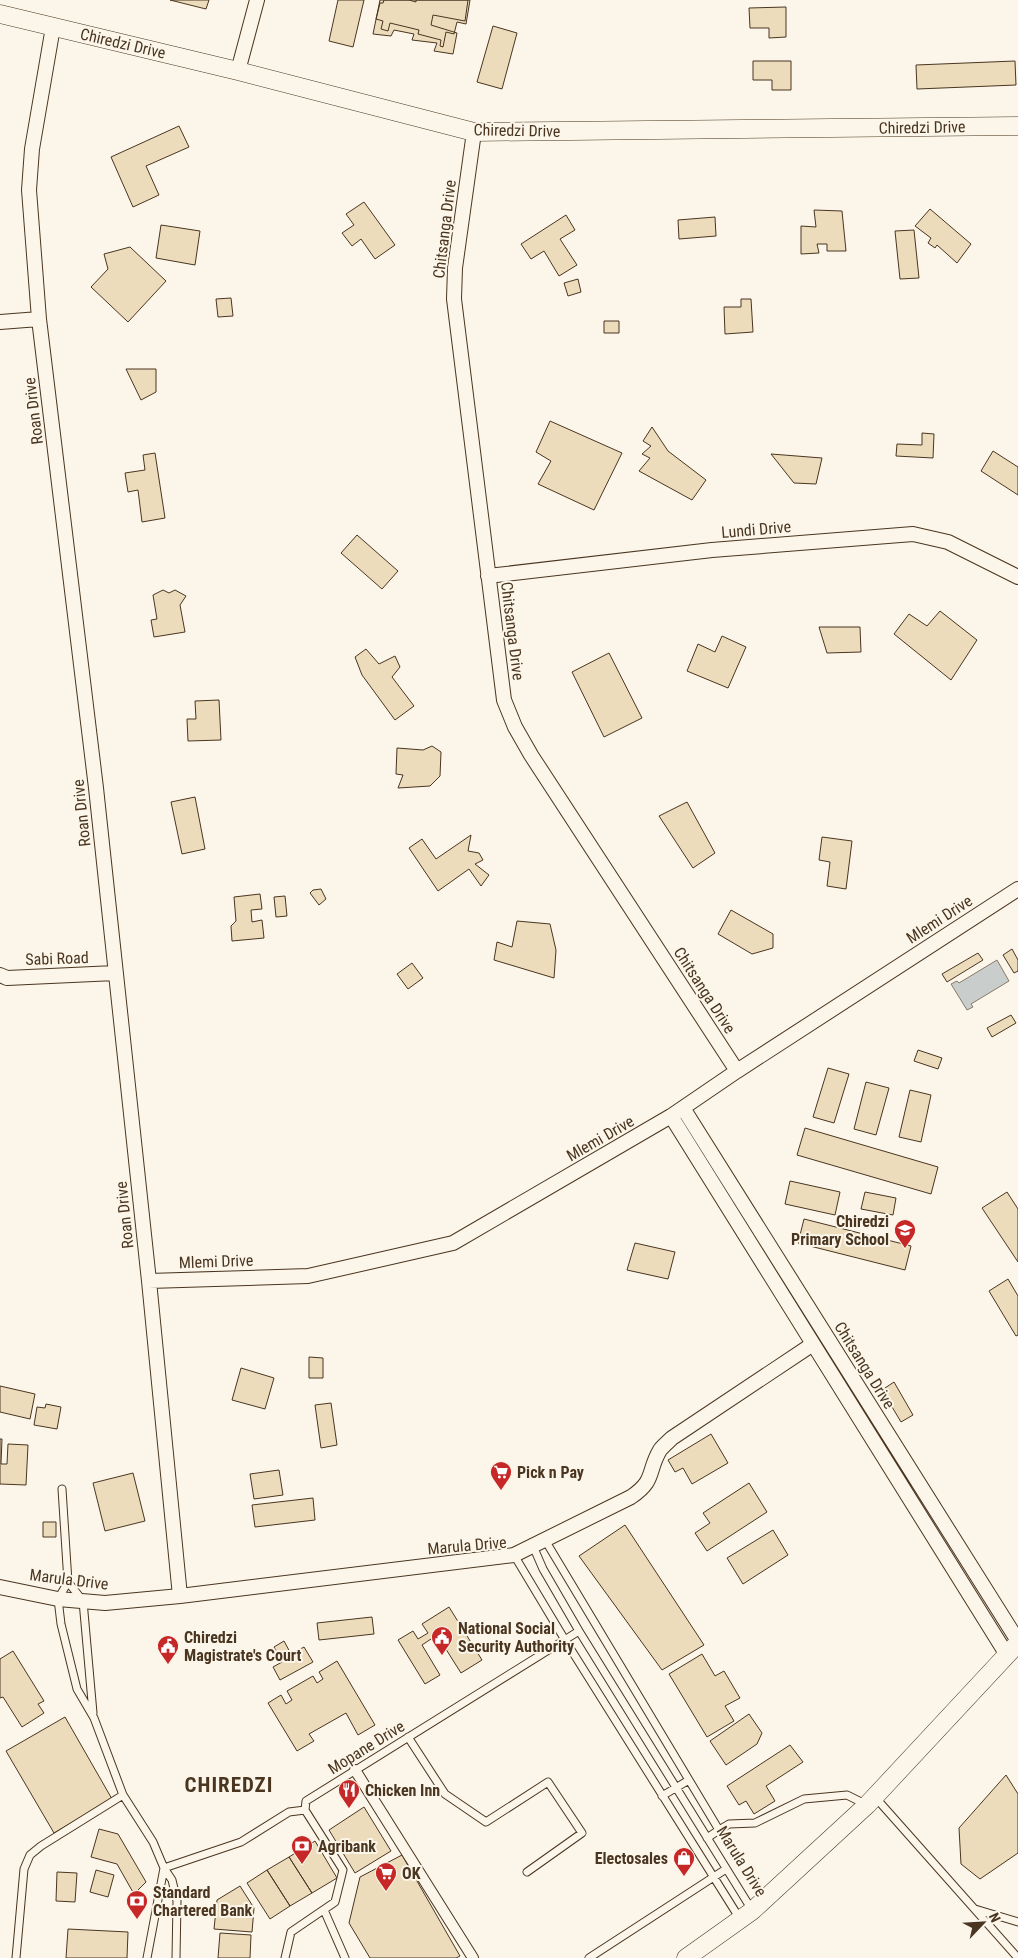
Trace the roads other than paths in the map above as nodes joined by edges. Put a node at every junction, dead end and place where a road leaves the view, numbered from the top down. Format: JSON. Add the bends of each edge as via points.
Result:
{"nodes":[{"id":1,"x":257,"y":0,"type":"edge"},
{"id":2,"x":0,"y":14,"type":"edge"},
{"id":3,"x":53,"y":27,"type":"junction"},
{"id":4,"x":238,"y":71,"type":"junction"},
{"id":5,"x":1018,"y":126,"type":"edge"},
{"id":6,"x":474,"y":132,"type":"junction"},
{"id":7,"x":39,"y":319,"type":"junction"},
{"id":8,"x":0,"y":322,"type":"edge"},
{"id":9,"x":488,"y":576,"type":"junction"},
{"id":10,"x":1018,"y":578,"type":"edge"},
{"id":11,"x":1018,"y":889,"type":"edge"},
{"id":12,"x":115,"y":973,"type":"junction"},
{"id":13,"x":0,"y":975,"type":"edge"},
{"id":14,"x":737,"y":1071,"type":"junction"},
{"id":15,"x":677,"y":1112,"type":"junction"},
{"id":16,"x":149,"y":1281,"type":"junction"},
{"id":17,"x":813,"y":1344,"type":"junction"},
{"id":18,"x":62,"y":1489,"type":"dead end"},
{"id":19,"x":539,"y":1543,"type":"junction"},
{"id":20,"x":514,"y":1555,"type":"junction"},
{"id":21,"x":68,"y":1582,"type":"junction"},
{"id":22,"x":0,"y":1587,"type":"edge"},
{"id":23,"x":180,"y":1596,"type":"junction"},
{"id":24,"x":58,"y":1599,"type":"junction"},
{"id":25,"x":83,"y":1601,"type":"junction"},
{"id":26,"x":579,"y":1631,"type":"junction"},
{"id":27,"x":565,"y":1640,"type":"junction"},
{"id":28,"x":1014,"y":1646,"type":"edge"},
{"id":29,"x":94,"y":1718,"type":"junction"},
{"id":30,"x":408,"y":1737,"type":"junction"},
{"id":31,"x":356,"y":1770,"type":"junction"},
{"id":32,"x":689,"y":1780,"type":"junction"},
{"id":33,"x":676,"y":1788,"type":"junction"},
{"id":34,"x":123,"y":1795,"type":"junction"},
{"id":35,"x":662,"y":1796,"type":"junction"},
{"id":36,"x":871,"y":1801,"type":"junction"},
{"id":37,"x":305,"y":1810,"type":"junction"},
{"id":38,"x":720,"y":1830,"type":"junction"},
{"id":39,"x":707,"y":1838,"type":"junction"},
{"id":40,"x":164,"y":1868,"type":"junction"},
{"id":41,"x":726,"y":1869,"type":"junction"},
{"id":42,"x":527,"y":1872,"type":"dead end"},
{"id":43,"x":713,"y":1877,"type":"junction"},
{"id":44,"x":974,"y":1908,"type":"junction"},
{"id":45,"x":324,"y":1910,"type":"junction"},
{"id":46,"x":746,"y":1915,"type":"junction"},
{"id":47,"x":1018,"y":1922,"type":"edge"},
{"id":48,"x":16,"y":1958,"type":"edge"},
{"id":49,"x":147,"y":1958,"type":"edge"},
{"id":50,"x":176,"y":1958,"type":"edge"},
{"id":51,"x":285,"y":1958,"type":"edge"},
{"id":52,"x":345,"y":1958,"type":"edge"},
{"id":53,"x":473,"y":1958,"type":"edge"},
{"id":54,"x":588,"y":1958,"type":"edge"},
{"id":55,"x":686,"y":1958,"type":"edge"},
{"id":56,"x":1018,"y":1958,"type":"edge"}],
"edges":[{"from":1,"to":4,"type":"street"},
{"from":2,"to":3,"type":"street","name":"Chiredzi Drive"},
{"from":3,"to":4,"type":"street","name":"Chiredzi Drive"},
{"from":3,"to":7,"type":"street","name":"Roan Drive","via":[[32,149],[29,190]]},
{"from":4,"to":6,"type":"street","name":"Chiredzi Drive"},
{"from":5,"to":6,"type":"street","name":"Chiredzi Drive"},
{"from":6,"to":9,"type":"street","name":"Chitsanga Drive","via":[[455,268],[454,299]]},
{"from":7,"to":8,"type":"street"},
{"from":7,"to":12,"type":"street","name":"Roan Drive","via":[[95,778]]},
{"from":9,"to":10,"type":"street","name":"Lundi Drive","via":[[712,550],[913,534],[948,542]]},
{"from":9,"to":14,"type":"street","name":"Chitsanga Drive","via":[[504,700],[515,727]]},
{"from":11,"to":14,"type":"street","name":"Mlemi Drive"},
{"from":12,"to":13,"type":"street","name":"Sabi Road","via":[[7,978]]},
{"from":12,"to":16,"type":"street","name":"Roan Drive"},
{"from":14,"to":15,"type":"street","name":"Mlemi Drive"},
{"from":15,"to":16,"type":"street","name":"Mlemi Drive","via":[[454,1243],[308,1276]]},
{"from":15,"to":17,"type":"street"},
{"from":15,"to":28,"type":"street","name":"Chitsanga Drive"},
{"from":16,"to":23,"type":"street","name":"Roan Drive"},
{"from":17,"to":19,"type":"street","via":[[672,1438],[660,1450],[643,1489]]},
{"from":17,"to":28,"type":"street"},
{"from":18,"to":21,"type":"lane"},
{"from":19,"to":20,"type":"street"},
{"from":19,"to":26,"type":"lane","name":"Marula Drive","via":[[543,1570]]},
{"from":19,"to":32,"type":"lane"},
{"from":20,"to":23,"type":"street","name":"Marula Drive"},
{"from":20,"to":27,"type":"lane","name":"Marula Drive"},
{"from":21,"to":24,"type":"lane"},
{"from":21,"to":25,"type":"lane"},
{"from":22,"to":24,"type":"street","name":"Marula Drive"},
{"from":23,"to":25,"type":"street","name":"Marula Drive","via":[[105,1603]]},
{"from":24,"to":25,"type":"street","name":"Marula Drive"},
{"from":24,"to":29,"type":"lane","via":[[77,1689]]},
{"from":25,"to":29,"type":"lane"},
{"from":26,"to":27,"type":"lane","name":"Mopane Drive"},
{"from":26,"to":33,"type":"lane","name":"Marula Drive"},
{"from":27,"to":30,"type":"lane","name":"Mopane Drive"},
{"from":27,"to":35,"type":"lane","name":"Marula Drive"},
{"from":28,"to":36,"type":"street"},
{"from":29,"to":34,"type":"lane"},
{"from":30,"to":31,"type":"lane","name":"Mopane Drive"},
{"from":30,"to":42,"type":"lane","via":[[445,1794],[486,1822],[548,1782],[582,1833]]},
{"from":31,"to":37,"type":"lane","name":"Mopane Drive","via":[[306,1801]]},
{"from":31,"to":53,"type":"street"},
{"from":32,"to":33,"type":"lane"},
{"from":32,"to":38,"type":"lane"},
{"from":33,"to":35,"type":"lane"},
{"from":33,"to":39,"type":"lane","name":"Marula Drive"},
{"from":34,"to":40,"type":"lane","via":[[153,1842]]},
{"from":34,"to":48,"type":"lane","via":[[30,1855],[24,1870]]},
{"from":35,"to":43,"type":"lane","name":"Marula Drive"},
{"from":36,"to":38,"type":"lane","via":[[847,1795],[804,1799],[755,1823],[729,1824]]},
{"from":36,"to":44,"type":"lane"},
{"from":36,"to":46,"type":"street"},
{"from":37,"to":40,"type":"lane","via":[[289,1812],[241,1842]]},
{"from":37,"to":45,"type":"lane","via":[[343,1870],[335,1902]]},
{"from":38,"to":39,"type":"lane"},
{"from":39,"to":41,"type":"lane","name":"Marula Drive"},
{"from":40,"to":49,"type":"lane"},
{"from":40,"to":50,"type":"lane","via":[[172,1880],[177,1901]]},
{"from":41,"to":43,"type":"lane"},
{"from":41,"to":46,"type":"lane","name":"Marula Drive"},
{"from":43,"to":46,"type":"lane","name":"Marula Drive"},
{"from":43,"to":54,"type":"lane"},
{"from":44,"to":47,"type":"lane"},
{"from":44,"to":56,"type":"lane"},
{"from":45,"to":51,"type":"lane","via":[[291,1932]]},
{"from":45,"to":52,"type":"lane"},
{"from":46,"to":55,"type":"street"}]}
